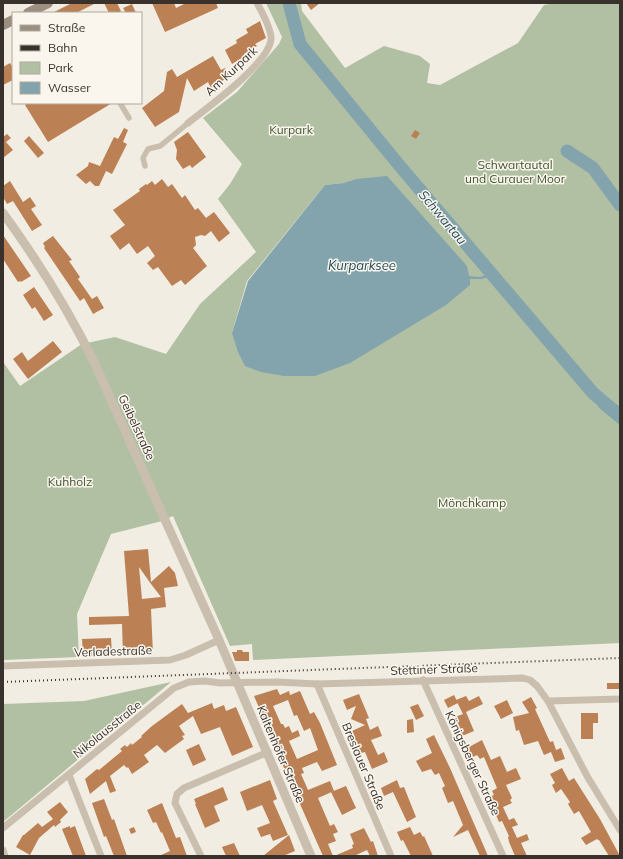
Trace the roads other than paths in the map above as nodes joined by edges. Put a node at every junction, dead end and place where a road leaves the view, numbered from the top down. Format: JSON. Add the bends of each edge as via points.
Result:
{"nodes":[{"id":1,"x":48,"y":3,"type":"edge"},
{"id":2,"x":257,"y":3,"type":"edge"},
{"id":3,"x":30,"y":12,"type":"edge"},
{"id":4,"x":12,"y":21,"type":"edge"},
{"id":5,"x":3,"y":26,"type":"edge"},
{"id":6,"x":121,"y":104,"type":"edge"},
{"id":7,"x":130,"y":118,"type":"dead end"},
{"id":8,"x":188,"y":123,"type":"joint"},
{"id":9,"x":145,"y":166,"type":"dead end"},
{"id":10,"x":3,"y":213,"type":"edge"},
{"id":11,"x":219,"y":640,"type":"junction"},
{"id":12,"x":229,"y":662,"type":"joint"},
{"id":13,"x":3,"y":666,"type":"edge"},
{"id":14,"x":422,"y":680,"type":"junction"},
{"id":15,"x":238,"y":683,"type":"junction"},
{"id":16,"x":317,"y":684,"type":"junction"},
{"id":17,"x":620,"y":699,"type":"edge"},
{"id":18,"x":548,"y":702,"type":"junction"},
{"id":19,"x":268,"y":752,"type":"junction"},
{"id":20,"x":69,"y":775,"type":"junction"},
{"id":21,"x":3,"y":828,"type":"edge"},
{"id":22,"x":620,"y":830,"type":"edge"},
{"id":23,"x":3,"y":850,"type":"edge"},
{"id":24,"x":5,"y":856,"type":"edge"},
{"id":25,"x":101,"y":856,"type":"edge"},
{"id":26,"x":201,"y":856,"type":"edge"},
{"id":27,"x":311,"y":856,"type":"edge"},
{"id":28,"x":391,"y":856,"type":"edge"},
{"id":29,"x":503,"y":856,"type":"edge"}],
"edges":[{"from":1,"to":3,"type":"main road"},
{"from":2,"to":8,"type":"street","name":"Am Kurpark","via":[[268,26],[271,39],[268,50],[230,90]]},
{"from":4,"to":5,"type":"main road"},
{"from":6,"to":7,"type":"street"},
{"from":8,"to":9,"type":"street","via":[[160,146],[148,149],[143,158]]},
{"from":10,"to":11,"type":"street","name":"Geibelstraße","via":[[32,254],[81,335]]},
{"from":11,"to":12,"type":"street","name":"Geibelstraße"},
{"from":11,"to":13,"type":"street","name":"Verladestraße","via":[[170,660]]},
{"from":12,"to":15,"type":"street","name":"Kaltenhöfer Straße"},
{"from":14,"to":16,"type":"street","name":"Stettiner Straße"},
{"from":14,"to":18,"type":"street","name":"Stettiner Straße","via":[[523,678],[537,686]]},
{"from":14,"to":29,"type":"street","name":"Königsberger Straße"},
{"from":15,"to":16,"type":"street","name":"Stettiner Straße"},
{"from":15,"to":19,"type":"street","name":"Kaltenhöfer Straße"},
{"from":15,"to":20,"type":"street","name":"Nikolausstraße","via":[[189,682],[174,688]]},
{"from":16,"to":28,"type":"street","name":"Breslauer Straße"},
{"from":17,"to":18,"type":"street"},
{"from":18,"to":22,"type":"street","name":"Stettiner Straße","via":[[587,776]]},
{"from":19,"to":26,"type":"street","via":[[184,788],[177,794],[175,803]]},
{"from":19,"to":27,"type":"street","name":"Kaltenhöfer Straße"},
{"from":20,"to":21,"type":"street","name":"Nikolausstraße"},
{"from":20,"to":25,"type":"street"},
{"from":23,"to":24,"type":"street"}]}
